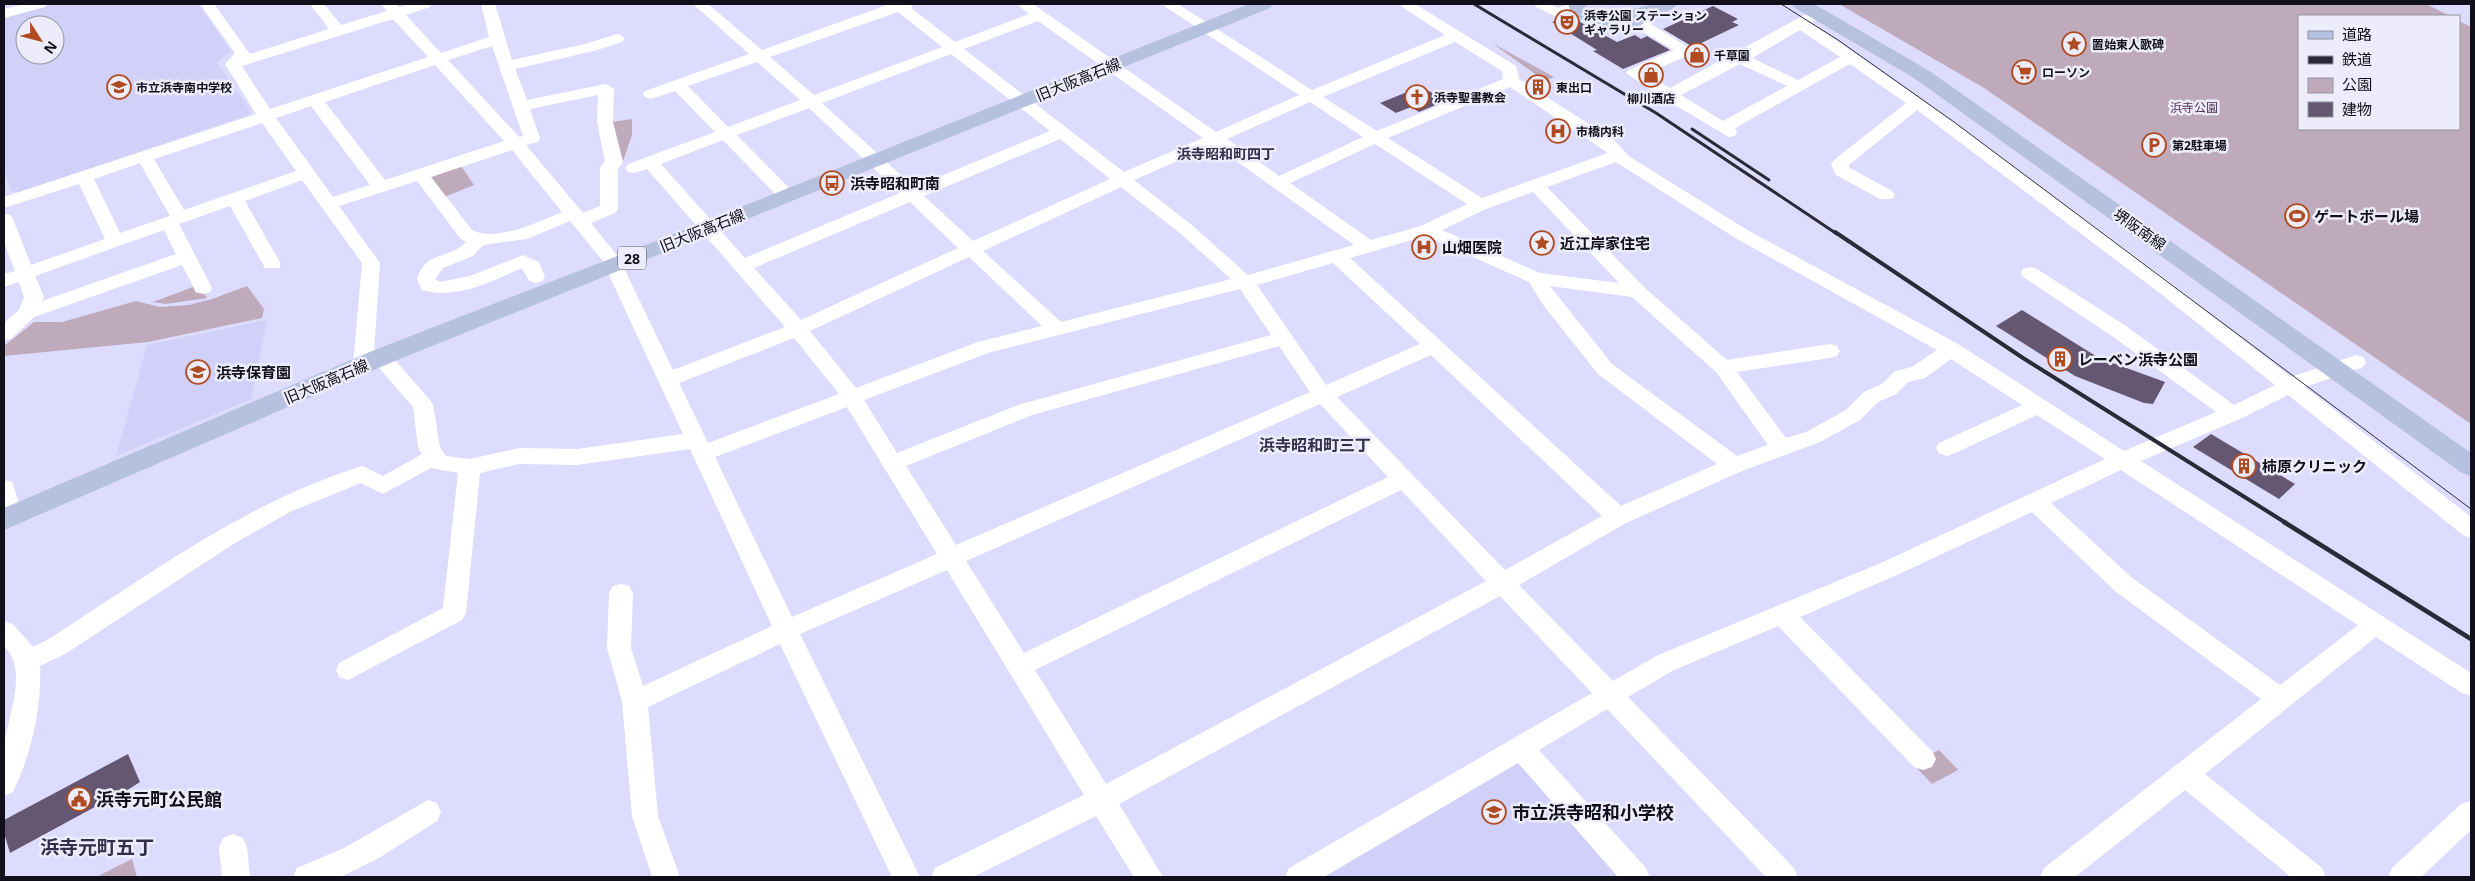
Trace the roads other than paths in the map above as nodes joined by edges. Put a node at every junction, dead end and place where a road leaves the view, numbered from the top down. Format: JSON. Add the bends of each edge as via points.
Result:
{"nodes":[{"id":1,"x":40,"y":4,"type":"edge"},
{"id":2,"x":207,"y":4,"type":"edge"},
{"id":3,"x":317,"y":4,"type":"edge"},
{"id":4,"x":425,"y":4,"type":"edge"},
{"id":5,"x":488,"y":4,"type":"edge"},
{"id":6,"x":700,"y":4,"type":"edge"},
{"id":7,"x":1024,"y":4,"type":"edge"},
{"id":8,"x":1168,"y":4,"type":"edge"},
{"id":9,"x":1264,"y":4,"type":"edge"},
{"id":10,"x":1405,"y":4,"type":"edge"},
{"id":11,"x":1541,"y":4,"type":"edge"},
{"id":12,"x":1595,"y":4,"type":"edge"},
{"id":13,"x":1668,"y":4,"type":"edge"},
{"id":14,"x":901,"y":5,"type":"edge"},
{"id":15,"x":1576,"y":5,"type":"edge"},
{"id":16,"x":392,"y":8,"type":"edge"},
{"id":17,"x":1810,"y":11,"type":"edge"},
{"id":18,"x":4,"y":14,"type":"edge"},
{"id":19,"x":1646,"y":14,"type":"junction"},
{"id":20,"x":1041,"y":15,"type":"junction"},
{"id":21,"x":1204,"y":27,"type":"junction"},
{"id":22,"x":338,"y":31,"type":"junction"},
{"id":23,"x":1456,"y":36,"type":"junction"},
{"id":24,"x":497,"y":39,"type":"junction"},
{"id":25,"x":617,"y":39,"type":"dead end"},
{"id":26,"x":954,"y":48,"type":"junction"},
{"id":27,"x":759,"y":56,"type":"junction"},
{"id":28,"x":1851,"y":57,"type":"junction"},
{"id":29,"x":1740,"y":58,"type":"junction"},
{"id":30,"x":437,"y":59,"type":"junction"},
{"id":31,"x":233,"y":64,"type":"junction"},
{"id":32,"x":507,"y":66,"type":"junction"},
{"id":33,"x":1111,"y":66,"type":"junction"},
{"id":34,"x":1511,"y":81,"type":"junction"},
{"id":35,"x":678,"y":85,"type":"junction"},
{"id":36,"x":1799,"y":86,"type":"junction"},
{"id":37,"x":651,"y":94,"type":"dead end"},
{"id":38,"x":1669,"y":95,"type":"junction"},
{"id":39,"x":1311,"y":96,"type":"junction"},
{"id":40,"x":315,"y":100,"type":"junction"},
{"id":41,"x":811,"y":101,"type":"junction"},
{"id":42,"x":1024,"y":101,"type":"junction"},
{"id":43,"x":1917,"y":102,"type":"junction"},
{"id":44,"x":521,"y":106,"type":"junction"},
{"id":45,"x":268,"y":116,"type":"junction"},
{"id":46,"x":1062,"y":132,"type":"junction"},
{"id":47,"x":725,"y":134,"type":"junction"},
{"id":48,"x":1375,"y":138,"type":"junction"},
{"id":49,"x":1215,"y":139,"type":"junction"},
{"id":50,"x":515,"y":143,"type":"junction"},
{"id":51,"x":1619,"y":155,"type":"junction"},
{"id":52,"x":145,"y":157,"type":"junction"},
{"id":53,"x":874,"y":160,"type":"junction"},
{"id":54,"x":306,"y":173,"type":"junction"},
{"id":55,"x":420,"y":174,"type":"junction"},
{"id":56,"x":85,"y":177,"type":"junction"},
{"id":57,"x":1121,"y":180,"type":"junction"},
{"id":58,"x":1277,"y":184,"type":"junction"},
{"id":59,"x":1536,"y":185,"type":"junction"},
{"id":60,"x":382,"y":186,"type":"junction"},
{"id":61,"x":786,"y":195,"type":"junction"},
{"id":62,"x":912,"y":195,"type":"junction"},
{"id":63,"x":1886,"y":195,"type":"dead end"},
{"id":64,"x":234,"y":198,"type":"junction"},
{"id":65,"x":4,"y":204,"type":"edge"},
{"id":66,"x":329,"y":204,"type":"junction"},
{"id":67,"x":1480,"y":206,"type":"junction"},
{"id":68,"x":576,"y":218,"type":"junction"},
{"id":69,"x":4,"y":219,"type":"edge"},
{"id":70,"x":174,"y":220,"type":"junction"},
{"id":71,"x":707,"y":228,"type":"junction"},
{"id":72,"x":1427,"y":230,"type":"junction"},
{"id":73,"x":115,"y":240,"type":"junction"},
{"id":74,"x":477,"y":240,"type":"junction"},
{"id":75,"x":1369,"y":247,"type":"junction"},
{"id":76,"x":970,"y":250,"type":"junction"},
{"id":77,"x":186,"y":257,"type":"junction"},
{"id":78,"x":1338,"y":257,"type":"junction"},
{"id":79,"x":272,"y":264,"type":"dead end"},
{"id":80,"x":613,"y":266,"type":"junction"},
{"id":81,"x":741,"y":266,"type":"junction"},
{"id":82,"x":24,"y":273,"type":"junction"},
{"id":83,"x":2030,"y":273,"type":"dead end"},
{"id":84,"x":536,"y":276,"type":"dead end"},
{"id":85,"x":1536,"y":278,"type":"junction"},
{"id":86,"x":4,"y":281,"type":"edge"},
{"id":87,"x":1245,"y":282,"type":"junction"},
{"id":88,"x":203,"y":288,"type":"dead end"},
{"id":89,"x":1638,"y":292,"type":"junction"},
{"id":90,"x":27,"y":313,"type":"junction"},
{"id":91,"x":798,"y":329,"type":"junction"},
{"id":92,"x":1058,"y":330,"type":"junction"},
{"id":93,"x":4,"y":334,"type":"edge"},
{"id":94,"x":1284,"y":338,"type":"junction"},
{"id":95,"x":1433,"y":346,"type":"junction"},
{"id":96,"x":1951,"y":349,"type":"junction"},
{"id":97,"x":1830,"y":351,"type":"dead end"},
{"id":98,"x":372,"y":361,"type":"junction"},
{"id":99,"x":2347,"y":366,"type":"junction"},
{"id":100,"x":1723,"y":367,"type":"junction"},
{"id":101,"x":668,"y":380,"type":"junction"},
{"id":102,"x":2291,"y":385,"type":"junction"},
{"id":103,"x":1322,"y":394,"type":"junction"},
{"id":104,"x":852,"y":397,"type":"junction"},
{"id":105,"x":2038,"y":406,"type":"junction"},
{"id":106,"x":2233,"y":414,"type":"junction"},
{"id":107,"x":2471,"y":444,"type":"edge"},
{"id":108,"x":700,"y":447,"type":"junction"},
{"id":109,"x":1781,"y":447,"type":"junction"},
{"id":110,"x":1946,"y":448,"type":"dead end"},
{"id":111,"x":435,"y":456,"type":"junction"},
{"id":112,"x":2122,"y":460,"type":"junction"},
{"id":113,"x":893,"y":462,"type":"junction"},
{"id":114,"x":1734,"y":465,"type":"junction"},
{"id":115,"x":2471,"y":466,"type":"edge"},
{"id":116,"x":470,"y":467,"type":"junction"},
{"id":117,"x":1404,"y":479,"type":"junction"},
{"id":118,"x":4,"y":488,"type":"edge"},
{"id":119,"x":2035,"y":501,"type":"junction"},
{"id":120,"x":1618,"y":517,"type":"junction"},
{"id":121,"x":8,"y":518,"type":"edge"},
{"id":122,"x":2471,"y":529,"type":"edge"},
{"id":123,"x":951,"y":558,"type":"junction"},
{"id":124,"x":1503,"y":583,"type":"junction"},
{"id":125,"x":621,"y":593,"type":"dead end"},
{"id":126,"x":1782,"y":614,"type":"junction"},
{"id":127,"x":2376,"y":624,"type":"junction"},
{"id":128,"x":786,"y":630,"type":"junction"},
{"id":129,"x":4,"y":632,"type":"edge"},
{"id":130,"x":27,"y":661,"type":"junction"},
{"id":131,"x":1020,"y":666,"type":"junction"},
{"id":132,"x":348,"y":670,"type":"dead end"},
{"id":133,"x":2471,"y":686,"type":"edge"},
{"id":134,"x":1611,"y":694,"type":"junction"},
{"id":135,"x":2280,"y":699,"type":"junction"},
{"id":136,"x":635,"y":702,"type":"junction"},
{"id":137,"x":1520,"y":747,"type":"junction"},
{"id":138,"x":1922,"y":759,"type":"dead end"},
{"id":139,"x":2185,"y":774,"type":"junction"},
{"id":140,"x":4,"y":784,"type":"edge"},
{"id":141,"x":1102,"y":799,"type":"junction"},
{"id":142,"x":428,"y":812,"type":"dead end"},
{"id":143,"x":2471,"y":813,"type":"edge"},
{"id":144,"x":233,"y":847,"type":"dead end"},
{"id":145,"x":236,"y":877,"type":"edge"},
{"id":146,"x":307,"y":877,"type":"edge"},
{"id":147,"x":666,"y":877,"type":"edge"},
{"id":148,"x":906,"y":877,"type":"edge"},
{"id":149,"x":944,"y":877,"type":"edge"},
{"id":150,"x":1150,"y":877,"type":"edge"},
{"id":151,"x":1299,"y":877,"type":"edge"},
{"id":152,"x":1636,"y":877,"type":"edge"},
{"id":153,"x":1784,"y":877,"type":"edge"},
{"id":154,"x":2054,"y":877,"type":"edge"},
{"id":155,"x":2312,"y":877,"type":"edge"},
{"id":156,"x":2402,"y":877,"type":"edge"}],
"edges":[{"from":1,"to":18,"type":"street"},
{"from":2,"to":31,"type":"street","via":[[243,54]]},
{"from":3,"to":22,"type":"street"},
{"from":4,"to":16,"type":"street"},
{"from":5,"to":24,"type":"street"},
{"from":6,"to":27,"type":"street"},
{"from":7,"to":20,"type":"street"},
{"from":8,"to":21,"type":"street"},
{"from":9,"to":21,"type":"main road","name":"旧大阪高石線","number":"28"},
{"from":10,"to":23,"type":"street"},
{"from":11,"to":15,"type":"street","via":[[1557,13]]},
{"from":12,"to":19,"type":"main road","via":[[1618,15]]},
{"from":13,"to":19,"type":"main road"},
{"from":14,"to":26,"type":"street"},
{"from":14,"to":27,"type":"street"},
{"from":15,"to":19,"type":"main road","via":[[1609,26],[1618,27]]},
{"from":16,"to":22,"type":"street"},
{"from":16,"to":30,"type":"street"},
{"from":17,"to":28,"type":"street"},
{"from":17,"to":29,"type":"street"},
{"from":17,"to":99,"type":"main road","name":"堺阪南線","via":[[1920,74]]},
{"from":19,"to":38,"type":"street","via":[[1643,26],[1686,51],[1634,73]]},
{"from":20,"to":26,"type":"street"},
{"from":20,"to":33,"type":"street"},
{"from":21,"to":33,"type":"main road","name":"旧大阪高石線","number":"28"},
{"from":21,"to":39,"type":"street"},
{"from":22,"to":31,"type":"street"},
{"from":23,"to":34,"type":"street","via":[[1510,69]]},
{"from":23,"to":39,"type":"street"},
{"from":24,"to":30,"type":"street"},
{"from":24,"to":32,"type":"street"},
{"from":25,"to":32,"type":"street"},
{"from":26,"to":41,"type":"street"},
{"from":26,"to":42,"type":"street"},
{"from":27,"to":35,"type":"street"},
{"from":27,"to":41,"type":"street"},
{"from":28,"to":36,"type":"street"},
{"from":28,"to":43,"type":"street"},
{"from":29,"to":36,"type":"street"},
{"from":29,"to":38,"type":"street"},
{"from":30,"to":40,"type":"street"},
{"from":30,"to":50,"type":"street"},
{"from":31,"to":45,"type":"street"},
{"from":32,"to":44,"type":"street"},
{"from":33,"to":42,"type":"main road","name":"旧大阪高石線","number":"28"},
{"from":33,"to":49,"type":"street"},
{"from":34,"to":48,"type":"street"},
{"from":34,"to":51,"type":"street","via":[[1594,134]]},
{"from":35,"to":37,"type":"street"},
{"from":35,"to":47,"type":"street"},
{"from":36,"to":38,"type":"street","via":[[1726,130]]},
{"from":39,"to":48,"type":"street"},
{"from":39,"to":49,"type":"street"},
{"from":40,"to":45,"type":"street"},
{"from":40,"to":60,"type":"street"},
{"from":41,"to":47,"type":"street"},
{"from":41,"to":53,"type":"street"},
{"from":42,"to":46,"type":"street"},
{"from":42,"to":53,"type":"main road","name":"旧大阪高石線","number":"28"},
{"from":43,"to":63,"type":"street","via":[[1840,164],[1842,170]]},
{"from":43,"to":102,"type":"street"},
{"from":44,"to":50,"type":"street","via":[[532,138]]},
{"from":44,"to":68,"type":"street","via":[[606,89],[605,122],[614,162],[609,168],[610,209]]},
{"from":45,"to":52,"type":"street"},
{"from":45,"to":54,"type":"street"},
{"from":46,"to":57,"type":"street"},
{"from":46,"to":62,"type":"street"},
{"from":47,"to":61,"type":"street"},
{"from":47,"to":71,"type":"street","via":[[642,165]]},
{"from":48,"to":58,"type":"street"},
{"from":48,"to":67,"type":"street"},
{"from":49,"to":57,"type":"street"},
{"from":49,"to":58,"type":"street"},
{"from":50,"to":55,"type":"street"},
{"from":50,"to":68,"type":"street"},
{"from":51,"to":59,"type":"street"},
{"from":51,"to":96,"type":"street","via":[[1743,235]]},
{"from":52,"to":56,"type":"street"},
{"from":52,"to":70,"type":"street"},
{"from":53,"to":61,"type":"main road","name":"旧大阪高石線","number":"28"},
{"from":53,"to":62,"type":"street"},
{"from":54,"to":64,"type":"street"},
{"from":54,"to":66,"type":"street"},
{"from":55,"to":60,"type":"street"},
{"from":55,"to":74,"type":"street","via":[[466,234]]},
{"from":56,"to":65,"type":"street"},
{"from":56,"to":73,"type":"street"},
{"from":57,"to":76,"type":"street"},
{"from":57,"to":87,"type":"street","via":[[1187,230]]},
{"from":58,"to":75,"type":"street"},
{"from":59,"to":67,"type":"street"},
{"from":59,"to":89,"type":"street"},
{"from":60,"to":66,"type":"street"},
{"from":61,"to":71,"type":"main road","name":"旧大阪高石線","number":"28"},
{"from":62,"to":76,"type":"street"},
{"from":62,"to":81,"type":"street"},
{"from":64,"to":70,"type":"street"},
{"from":64,"to":79,"type":"street"},
{"from":66,"to":98,"type":"street","via":[[371,262]]},
{"from":67,"to":72,"type":"street"},
{"from":68,"to":74,"type":"street","via":[[521,235]]},
{"from":68,"to":80,"type":"street","via":[[610,258]]},
{"from":69,"to":82,"type":"street"},
{"from":70,"to":73,"type":"street"},
{"from":70,"to":77,"type":"street"},
{"from":71,"to":80,"type":"main road","name":"旧大阪高石線","number":"28"},
{"from":71,"to":81,"type":"street"},
{"from":72,"to":75,"type":"street"},
{"from":72,"to":85,"type":"street"},
{"from":73,"to":82,"type":"street"},
{"from":74,"to":84,"type":"street","via":[[468,251],[438,262],[428,270],[426,279],[429,286],[440,290],[456,287],[524,262],[532,266]]},
{"from":75,"to":78,"type":"street"},
{"from":76,"to":91,"type":"street"},
{"from":76,"to":92,"type":"street"},
{"from":77,"to":88,"type":"street"},
{"from":77,"to":90,"type":"street"},
{"from":78,"to":87,"type":"street"},
{"from":78,"to":95,"type":"street"},
{"from":80,"to":98,"type":"main road","name":"旧大阪高石線","number":"28"},
{"from":80,"to":101,"type":"street"},
{"from":81,"to":91,"type":"street"},
{"from":82,"to":86,"type":"street"},
{"from":82,"to":90,"type":"street","via":[[34,297]]},
{"from":83,"to":106,"type":"street","via":[[2119,331]]},
{"from":85,"to":89,"type":"street"},
{"from":85,"to":114,"type":"street","via":[[1605,369]]},
{"from":87,"to":92,"type":"street"},
{"from":87,"to":94,"type":"street"},
{"from":89,"to":100,"type":"street"},
{"from":90,"to":93,"type":"street"},
{"from":91,"to":101,"type":"street"},
{"from":91,"to":104,"type":"street"},
{"from":92,"to":104,"type":"street","via":[[985,347]]},
{"from":94,"to":103,"type":"street"},
{"from":94,"to":113,"type":"street","via":[[1026,410]]},
{"from":95,"to":103,"type":"street"},
{"from":95,"to":120,"type":"street"},
{"from":96,"to":105,"type":"street"},
{"from":96,"to":109,"type":"street","via":[[1918,372],[1902,376],[1889,389],[1871,397],[1852,415],[1813,437]]},
{"from":97,"to":100,"type":"street"},
{"from":98,"to":111,"type":"street","via":[[424,405],[429,448]]},
{"from":98,"to":121,"type":"main road","name":"旧大阪高石線","number":"28"},
{"from":99,"to":102,"type":"street"},
{"from":99,"to":107,"type":"main road","name":"堺阪南線"},
{"from":99,"to":115,"type":"main road","name":"堺阪南線"},
{"from":100,"to":109,"type":"street"},
{"from":101,"to":108,"type":"street"},
{"from":102,"to":106,"type":"street"},
{"from":102,"to":122,"type":"street"},
{"from":103,"to":117,"type":"street"},
{"from":103,"to":123,"type":"street"},
{"from":104,"to":108,"type":"street"},
{"from":104,"to":113,"type":"street"},
{"from":105,"to":110,"type":"street"},
{"from":105,"to":112,"type":"street"},
{"from":106,"to":112,"type":"street"},
{"from":108,"to":116,"type":"street","via":[[577,458],[519,456]]},
{"from":108,"to":128,"type":"street"},
{"from":109,"to":114,"type":"street"},
{"from":111,"to":116,"type":"street","via":[[439,463]]},
{"from":111,"to":130,"type":"street","via":[[383,486],[363,474],[284,505],[56,647]]},
{"from":112,"to":119,"type":"street"},
{"from":112,"to":127,"type":"street"},
{"from":113,"to":123,"type":"street"},
{"from":114,"to":120,"type":"street"},
{"from":116,"to":132,"type":"street","via":[[454,613]]},
{"from":117,"to":124,"type":"street"},
{"from":117,"to":131,"type":"street"},
{"from":118,"to":121,"type":"street"},
{"from":119,"to":126,"type":"street","via":[[1889,569]]},
{"from":119,"to":135,"type":"street","via":[[2123,584]]},
{"from":120,"to":124,"type":"street"},
{"from":123,"to":128,"type":"street"},
{"from":123,"to":131,"type":"street"},
{"from":124,"to":134,"type":"street"},
{"from":124,"to":141,"type":"street"},
{"from":125,"to":136,"type":"street","via":[[619,648]]},
{"from":126,"to":134,"type":"street","via":[[1665,662]]},
{"from":126,"to":138,"type":"street"},
{"from":127,"to":133,"type":"street"},
{"from":127,"to":135,"type":"street"},
{"from":128,"to":136,"type":"street"},
{"from":128,"to":148,"type":"street"},
{"from":129,"to":130,"type":"street","via":[[16,641]]},
{"from":130,"to":140,"type":"street","via":[[25,710]]},
{"from":131,"to":141,"type":"street"},
{"from":134,"to":137,"type":"street"},
{"from":134,"to":153,"type":"street"},
{"from":135,"to":139,"type":"street"},
{"from":136,"to":147,"type":"street","via":[[645,816]]},
{"from":137,"to":151,"type":"street"},
{"from":137,"to":152,"type":"street"},
{"from":139,"to":154,"type":"street"},
{"from":139,"to":155,"type":"street"},
{"from":141,"to":149,"type":"street"},
{"from":141,"to":150,"type":"street"},
{"from":142,"to":146,"type":"street","via":[[323,873]]},
{"from":143,"to":156,"type":"street"},
{"from":144,"to":145,"type":"street"}]}
